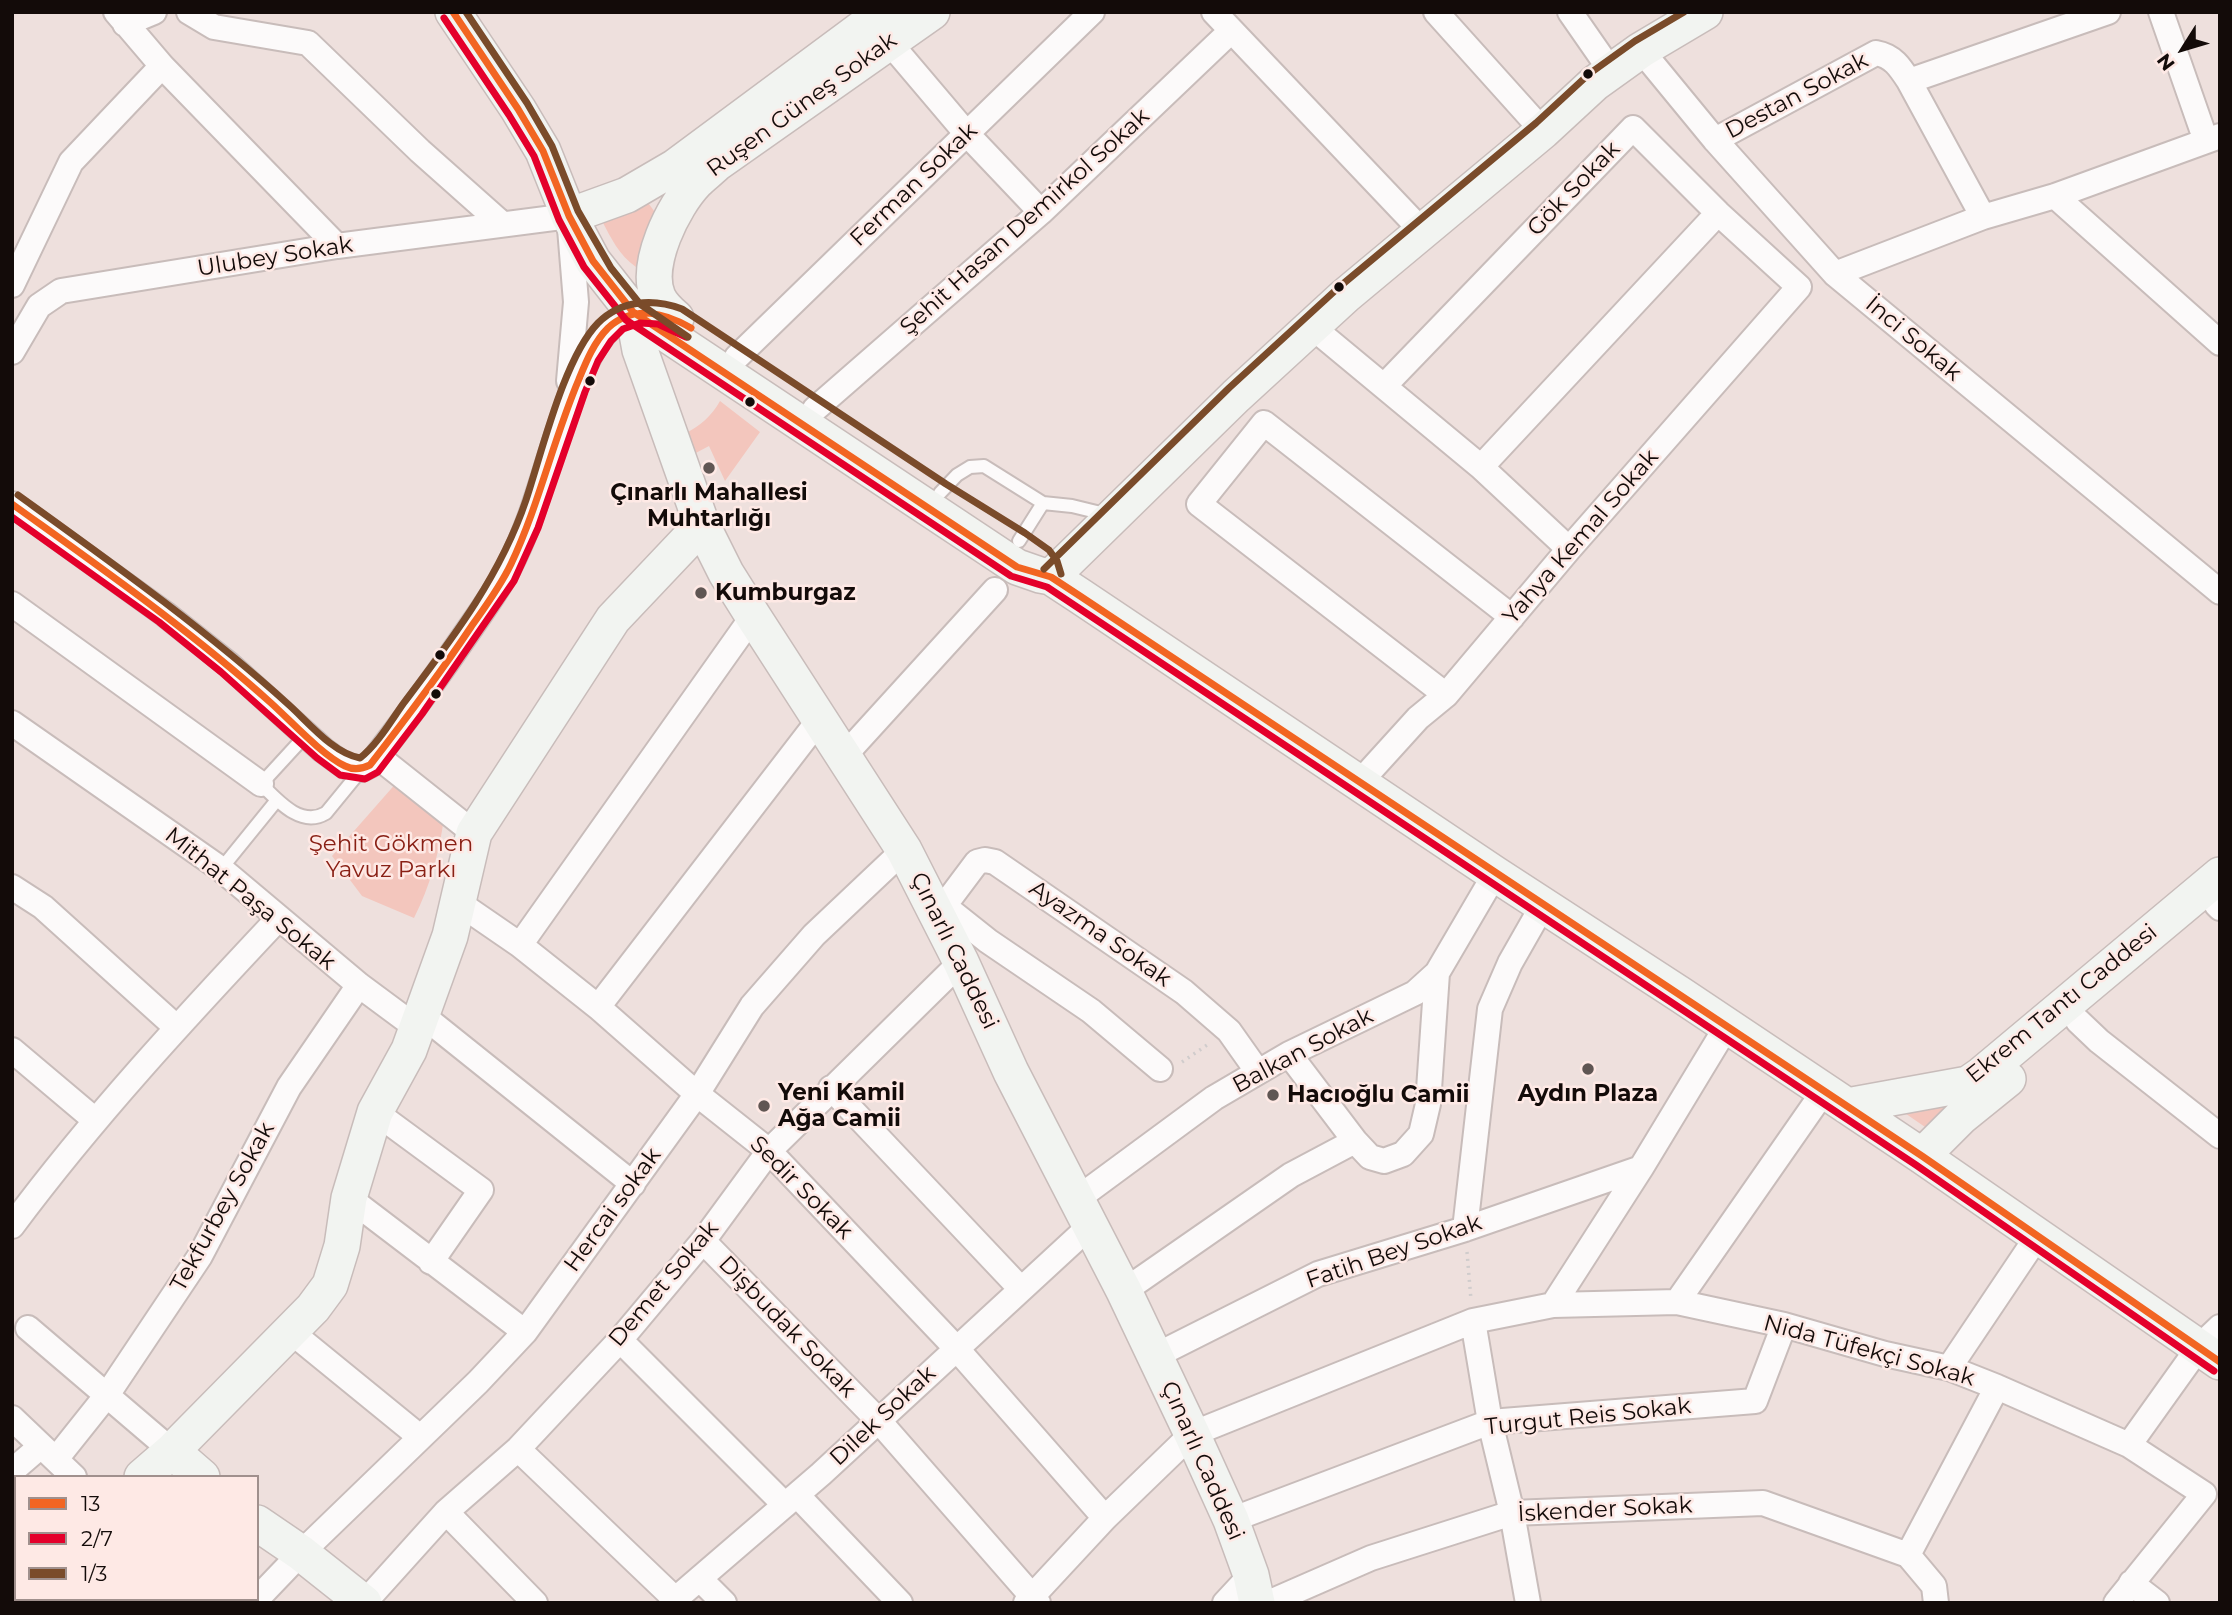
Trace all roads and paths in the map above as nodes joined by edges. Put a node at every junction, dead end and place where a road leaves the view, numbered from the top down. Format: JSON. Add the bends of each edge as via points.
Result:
{"nodes":[{"id":1,"x":153,"y":12,"type":"edge"},
{"id":2,"x":189,"y":12,"type":"edge"},
{"id":3,"x":453,"y":12,"type":"edge"},
{"id":4,"x":932,"y":12,"type":"edge"},
{"id":5,"x":1092,"y":12,"type":"edge"},
{"id":6,"x":1436,"y":12,"type":"edge"},
{"id":7,"x":1570,"y":12,"type":"edge"},
{"id":8,"x":1705,"y":12,"type":"edge"},
{"id":9,"x":2108,"y":12,"type":"edge"},
{"id":10,"x":2161,"y":12,"type":"edge"},
{"id":11,"x":120,"y":18,"type":"edge"},
{"id":12,"x":1222,"y":21,"type":"edge"},
{"id":13,"x":877,"y":22,"type":"edge"},
{"id":14,"x":1641,"y":50,"type":"junction"},
{"id":15,"x":162,"y":66,"type":"junction"},
{"id":16,"x":1611,"y":71,"type":"junction"},
{"id":17,"x":1909,"y":81,"type":"junction"},
{"id":18,"x":1543,"y":131,"type":"junction"},
{"id":19,"x":967,"y":134,"type":"junction"},
{"id":20,"x":2213,"y":139,"type":"edge"},
{"id":21,"x":1715,"y":140,"type":"junction"},
{"id":22,"x":543,"y":151,"type":"junction"},
{"id":23,"x":627,"y":195,"type":"junction"},
{"id":24,"x":2055,"y":196,"type":"junction"},
{"id":25,"x":1041,"y":212,"type":"junction"},
{"id":26,"x":1718,"y":213,"type":"junction"},
{"id":27,"x":569,"y":215,"type":"junction"},
{"id":28,"x":1983,"y":217,"type":"junction"},
{"id":29,"x":501,"y":223,"type":"junction"},
{"id":30,"x":1422,"y":231,"type":"junction"},
{"id":31,"x":337,"y":246,"type":"junction"},
{"id":32,"x":1835,"y":274,"type":"junction"},
{"id":33,"x":12,"y":285,"type":"edge"},
{"id":34,"x":1799,"y":287,"type":"joint"},
{"id":35,"x":49,"y":298,"type":"junction"},
{"id":36,"x":633,"y":312,"type":"junction"},
{"id":37,"x":676,"y":318,"type":"junction"},
{"id":38,"x":1311,"y":326,"type":"junction"},
{"id":39,"x":2220,"y":343,"type":"edge"},
{"id":40,"x":12,"y":352,"type":"edge"},
{"id":41,"x":737,"y":357,"type":"junction"},
{"id":42,"x":1384,"y":386,"type":"junction"},
{"id":43,"x":816,"y":409,"type":"junction"},
{"id":44,"x":564,"y":413,"type":"junction"},
{"id":45,"x":1481,"y":467,"type":"junction"},
{"id":46,"x":934,"y":501,"type":"junction"},
{"id":47,"x":1043,"y":503,"type":"junction"},
{"id":48,"x":12,"y":504,"type":"edge"},
{"id":49,"x":1113,"y":516,"type":"junction"},
{"id":50,"x":702,"y":525,"type":"junction"},
{"id":51,"x":1019,"y":541,"type":"junction"},
{"id":52,"x":1569,"y":549,"type":"junction"},
{"id":53,"x":1051,"y":577,"type":"junction"},
{"id":54,"x":995,"y":590,"type":"dead end"},
{"id":55,"x":2220,"y":592,"type":"edge"},
{"id":56,"x":12,"y":604,"type":"edge"},
{"id":57,"x":753,"y":617,"type":"junction"},
{"id":58,"x":1512,"y":617,"type":"junction"},
{"id":59,"x":1446,"y":695,"type":"junction"},
{"id":60,"x":819,"y":720,"type":"junction"},
{"id":61,"x":12,"y":723,"type":"edge"},
{"id":62,"x":306,"y":735,"type":"junction"},
{"id":63,"x":843,"y":757,"type":"junction"},
{"id":64,"x":370,"y":762,"type":"junction"},
{"id":65,"x":1359,"y":783,"type":"junction"},
{"id":66,"x":269,"y":792,"type":"junction"},
{"id":67,"x":474,"y":833,"type":"junction"},
{"id":68,"x":904,"y":850,"type":"junction"},
{"id":69,"x":221,"y":869,"type":"junction"},
{"id":70,"x":1495,"y":874,"type":"junction"},
{"id":71,"x":12,"y":887,"type":"edge"},
{"id":72,"x":2216,"y":896,"type":"edge"},
{"id":73,"x":456,"y":901,"type":"junction"},
{"id":74,"x":1543,"y":905,"type":"junction"},
{"id":75,"x":939,"y":907,"type":"junction"},
{"id":76,"x":278,"y":919,"type":"junction"},
{"id":77,"x":520,"y":944,"type":"junction"},
{"id":78,"x":961,"y":962,"type":"junction"},
{"id":79,"x":1437,"y":973,"type":"junction"},
{"id":80,"x":359,"y":985,"type":"junction"},
{"id":81,"x":598,"y":1007,"type":"junction"},
{"id":82,"x":2071,"y":1013,"type":"junction"},
{"id":83,"x":420,"y":1021,"type":"junction"},
{"id":84,"x":1727,"y":1026,"type":"junction"},
{"id":85,"x":177,"y":1027,"type":"junction"},
{"id":86,"x":1229,"y":1031,"type":"junction"},
{"id":87,"x":12,"y":1050,"type":"edge"},
{"id":88,"x":1289,"y":1054,"type":"junction"},
{"id":89,"x":1160,"y":1069,"type":"joint"},
{"id":90,"x":1258,"y":1072,"type":"junction"},
{"id":91,"x":831,"y":1088,"type":"junction"},
{"id":92,"x":697,"y":1094,"type":"junction"},
{"id":93,"x":1836,"y":1099,"type":"junction"},
{"id":94,"x":375,"y":1112,"type":"junction"},
{"id":95,"x":94,"y":1120,"type":"junction"},
{"id":96,"x":2220,"y":1136,"type":"edge"},
{"id":97,"x":1355,"y":1141,"type":"junction"},
{"id":98,"x":769,"y":1151,"type":"junction"},
{"id":99,"x":1922,"y":1156,"type":"junction"},
{"id":100,"x":1641,"y":1168,"type":"junction"},
{"id":101,"x":633,"y":1185,"type":"junction"},
{"id":102,"x":349,"y":1198,"type":"junction"},
{"id":103,"x":1084,"y":1212,"type":"junction"},
{"id":104,"x":14,"y":1220,"type":"edge"},
{"id":105,"x":1465,"y":1229,"type":"junction"},
{"id":106,"x":2037,"y":1237,"type":"junction"},
{"id":107,"x":703,"y":1241,"type":"junction"},
{"id":108,"x":431,"y":1262,"type":"junction"},
{"id":109,"x":1020,"y":1288,"type":"junction"},
{"id":110,"x":1124,"y":1291,"type":"junction"},
{"id":111,"x":1677,"y":1302,"type":"junction"},
{"id":112,"x":1553,"y":1305,"type":"junction"},
{"id":113,"x":1473,"y":1321,"type":"junction"},
{"id":114,"x":1784,"y":1325,"type":"junction"},
{"id":115,"x":28,"y":1328,"type":"dead end"},
{"id":116,"x":289,"y":1331,"type":"junction"},
{"id":117,"x":525,"y":1332,"type":"junction"},
{"id":118,"x":620,"y":1340,"type":"junction"},
{"id":119,"x":2213,"y":1345,"type":"edge"},
{"id":120,"x":956,"y":1348,"type":"junction"},
{"id":121,"x":1155,"y":1356,"type":"junction"},
{"id":122,"x":1949,"y":1368,"type":"junction"},
{"id":123,"x":1997,"y":1387,"type":"junction"},
{"id":124,"x":107,"y":1395,"type":"junction"},
{"id":125,"x":12,"y":1418,"type":"edge"},
{"id":126,"x":878,"y":1420,"type":"junction"},
{"id":127,"x":1490,"y":1422,"type":"junction"},
{"id":128,"x":1192,"y":1434,"type":"junction"},
{"id":129,"x":420,"y":1437,"type":"junction"},
{"id":130,"x":2129,"y":1445,"type":"junction"},
{"id":131,"x":518,"y":1449,"type":"junction"},
{"id":132,"x":172,"y":1451,"type":"junction"},
{"id":133,"x":48,"y":1452,"type":"junction"},
{"id":134,"x":12,"y":1471,"type":"edge"},
{"id":135,"x":72,"y":1475,"type":"edge"},
{"id":136,"x":144,"y":1475,"type":"edge"},
{"id":137,"x":200,"y":1475,"type":"edge"},
{"id":138,"x":791,"y":1500,"type":"junction"},
{"id":139,"x":446,"y":1512,"type":"junction"},
{"id":140,"x":1512,"y":1513,"type":"junction"},
{"id":141,"x":1104,"y":1517,"type":"junction"},
{"id":142,"x":1231,"y":1520,"type":"junction"},
{"id":143,"x":259,"y":1524,"type":"edge"},
{"id":144,"x":301,"y":1553,"type":"junction"},
{"id":145,"x":1908,"y":1555,"type":"junction"},
{"id":146,"x":700,"y":1579,"type":"junction"},
{"id":147,"x":2131,"y":1583,"type":"junction"},
{"id":148,"x":1259,"y":1594,"type":"edge"},
{"id":149,"x":259,"y":1597,"type":"edge"},
{"id":150,"x":673,"y":1601,"type":"edge"},
{"id":151,"x":1032,"y":1601,"type":"edge"},
{"id":152,"x":1523,"y":1601,"type":"edge"},
{"id":153,"x":364,"y":1603,"type":"edge"},
{"id":154,"x":535,"y":1603,"type":"edge"},
{"id":155,"x":724,"y":1603,"type":"edge"},
{"id":156,"x":900,"y":1603,"type":"edge"},
{"id":157,"x":1225,"y":1603,"type":"edge"},
{"id":158,"x":1936,"y":1603,"type":"edge"},
{"id":159,"x":2116,"y":1603,"type":"edge"},
{"id":160,"x":2157,"y":1603,"type":"edge"}],
"edges":[{"from":1,"to":11,"type":"street"},
{"from":2,"to":29,"type":"street","via":[[214,27],[308,43]]},
{"from":3,"to":22,"type":"street"},
{"from":4,"to":13,"type":"street","name":"Ruşen Güneş Sokak"},
{"from":5,"to":19,"type":"street","name":"Ferman Sokak"},
{"from":6,"to":18,"type":"street"},
{"from":7,"to":16,"type":"street"},
{"from":8,"to":14,"type":"street"},
{"from":9,"to":17,"type":"street"},
{"from":10,"to":20,"type":"street"},
{"from":11,"to":15,"type":"street"},
{"from":12,"to":25,"type":"street","name":"Şehit Hasan Demirkol Sokak"},
{"from":12,"to":30,"type":"street"},
{"from":13,"to":19,"type":"street"},
{"from":13,"to":23,"type":"street","name":"Ruşen Güneş Sokak","via":[[675,167]]},
{"from":13,"to":37,"type":"street","name":"Ruşen Güneş Sokak","via":[[716,164],[679,203],[654,272],[658,297]]},
{"from":14,"to":16,"type":"street"},
{"from":14,"to":21,"type":"street","name":"İnci Sokak"},
{"from":15,"to":31,"type":"street"},
{"from":15,"to":33,"type":"street","via":[[71,162]]},
{"from":16,"to":18,"type":"street"},
{"from":17,"to":21,"type":"street","name":"Destan Sokak","via":[[1896,61],[1876,53]]},
{"from":17,"to":28,"type":"street"},
{"from":18,"to":30,"type":"street"},
{"from":19,"to":25,"type":"street"},
{"from":19,"to":41,"type":"street","name":"Ferman Sokak"},
{"from":20,"to":24,"type":"street"},
{"from":21,"to":32,"type":"street","name":"İnci Sokak"},
{"from":22,"to":23,"type":"street","via":[[582,180]]},
{"from":22,"to":27,"type":"street"},
{"from":23,"to":27,"type":"street","name":"Ruşen Güneş Sokak"},
{"from":24,"to":28,"type":"street"},
{"from":24,"to":39,"type":"street"},
{"from":25,"to":43,"type":"street","name":"Şehit Hasan Demirkol Sokak"},
{"from":26,"to":34,"type":"street","name":"Gök Sokak"},
{"from":26,"to":42,"type":"street","name":"Gök Sokak","via":[[1633,128]]},
{"from":26,"to":45,"type":"street"},
{"from":27,"to":29,"type":"street","name":"Ulubey Sokak"},
{"from":27,"to":36,"type":"street","via":[[597,268]]},
{"from":27,"to":44,"type":"street","via":[[576,313]]},
{"from":28,"to":32,"type":"street"},
{"from":29,"to":31,"type":"street","name":"Ulubey Sokak"},
{"from":30,"to":38,"type":"street"},
{"from":31,"to":35,"type":"street","name":"Ulubey Sokak","via":[[61,291]]},
{"from":32,"to":55,"type":"street","name":"İnci Sokak"},
{"from":33,"to":35,"type":"street"},
{"from":34,"to":52,"type":"street","name":"Yahya Kemal Sokak"},
{"from":35,"to":40,"type":"street","via":[[39,306]]},
{"from":36,"to":37,"type":"street"},
{"from":36,"to":44,"type":"street","via":[[607,329],[595,346]]},
{"from":36,"to":46,"type":"street"},
{"from":36,"to":50,"type":"street","name":"Çınarlı Caddesi","via":[[640,350]]},
{"from":37,"to":41,"type":"street"},
{"from":38,"to":42,"type":"street"},
{"from":38,"to":49,"type":"street"},
{"from":41,"to":43,"type":"street"},
{"from":42,"to":45,"type":"street"},
{"from":43,"to":46,"type":"street"},
{"from":44,"to":64,"type":"street","via":[[533,514],[508,570],[446,663]]},
{"from":45,"to":52,"type":"street"},
{"from":46,"to":47,"type":"lane","via":[[957,475],[984,466]]},
{"from":46,"to":51,"type":"street"},
{"from":46,"to":53,"type":"street","via":[[1017,567]]},
{"from":47,"to":49,"type":"lane"},
{"from":47,"to":51,"type":"lane"},
{"from":48,"to":62,"type":"street","via":[[165,614]]},
{"from":49,"to":53,"type":"street"},
{"from":50,"to":57,"type":"street","name":"Çınarlı Caddesi"},
{"from":50,"to":67,"type":"street","via":[[613,619]]},
{"from":51,"to":53,"type":"street","via":[[1041,557]]},
{"from":52,"to":58,"type":"street","name":"Yahya Kemal Sokak"},
{"from":53,"to":65,"type":"street"},
{"from":54,"to":63,"type":"street"},
{"from":56,"to":66,"type":"street"},
{"from":57,"to":60,"type":"street","name":"Çınarlı Caddesi"},
{"from":57,"to":77,"type":"street"},
{"from":58,"to":59,"type":"street","name":"Yahya Kemal Sokak"},
{"from":58,"to":59,"type":"street","via":[[1264,424],[1199,504]]},
{"from":59,"to":65,"type":"street","name":"Yahya Kemal Sokak","via":[[1418,718]]},
{"from":60,"to":63,"type":"street","name":"Çınarlı Caddesi"},
{"from":60,"to":81,"type":"street"},
{"from":61,"to":69,"type":"street","name":"Mithat Paşa Sokak"},
{"from":62,"to":64,"type":"street","via":[[345,766]]},
{"from":62,"to":66,"type":"lane"},
{"from":63,"to":68,"type":"street","name":"Çınarlı Caddesi"},
{"from":64,"to":66,"type":"lane","via":[[318,818],[302,817]]},
{"from":64,"to":67,"type":"street"},
{"from":65,"to":70,"type":"street"},
{"from":66,"to":69,"type":"lane"},
{"from":67,"to":73,"type":"street"},
{"from":68,"to":75,"type":"street","name":"Çınarlı Caddesi"},
{"from":68,"to":92,"type":"street","name":"Hercai sokak","via":[[814,935],[752,1006]]},
{"from":69,"to":76,"type":"street","name":"Mithat Paşa Sokak"},
{"from":70,"to":74,"type":"street"},
{"from":70,"to":79,"type":"street","name":"Balkan Sokak"},
{"from":71,"to":85,"type":"street","via":[[43,908]]},
{"from":72,"to":82,"type":"street","name":"Ekrem Tantı Caddesi"},
{"from":73,"to":77,"type":"street","name":"Sedir Sokak"},
{"from":73,"to":83,"type":"street","via":[[450,936]]},
{"from":74,"to":84,"type":"street"},
{"from":74,"to":105,"type":"street","via":[[1490,1009]]},
{"from":75,"to":78,"type":"street","name":"Çınarlı Caddesi"},
{"from":75,"to":86,"type":"street","name":"Ayazma Sokak","via":[[976,862],[995,862],[1184,992]]},
{"from":75,"to":89,"type":"street","via":[[1091,1011]]},
{"from":76,"to":80,"type":"street","name":"Mithat Paşa Sokak"},
{"from":76,"to":85,"type":"street"},
{"from":77,"to":81,"type":"street","name":"Sedir Sokak"},
{"from":78,"to":91,"type":"street","name":"Demet Sokak"},
{"from":78,"to":103,"type":"street","name":"Çınarlı Caddesi","via":[[1011,1072]]},
{"from":79,"to":88,"type":"street","name":"Balkan Sokak","via":[[1416,993]]},
{"from":79,"to":97,"type":"street","via":[[1428,1104],[1421,1133],[1404,1154],[1384,1161],[1370,1157]]},
{"from":80,"to":83,"type":"street","name":"Mithat Paşa Sokak"},
{"from":80,"to":124,"type":"street","name":"Tekfurbey Sokak","via":[[289,1087],[200,1256]]},
{"from":81,"to":92,"type":"street","name":"Sedir Sokak"},
{"from":82,"to":93,"type":"street","name":"Ekrem Tantı Caddesi","via":[[1968,1084]]},
{"from":82,"to":96,"type":"street","via":[[2099,1041]]},
{"from":82,"to":99,"type":"street","name":"Ekrem Tantı Caddesi"},
{"from":83,"to":94,"type":"street"},
{"from":83,"to":101,"type":"street","name":"Mithat Paşa Sokak"},
{"from":84,"to":93,"type":"street"},
{"from":84,"to":100,"type":"street"},
{"from":85,"to":95,"type":"street"},
{"from":86,"to":89,"type":"path","via":[[1178,1064]]},
{"from":86,"to":90,"type":"street","name":"Ayazma Sokak"},
{"from":87,"to":95,"type":"street"},
{"from":88,"to":90,"type":"street","name":"Balkan Sokak"},
{"from":88,"to":97,"type":"street"},
{"from":90,"to":103,"type":"street","name":"Balkan Sokak","via":[[1214,1098]]},
{"from":91,"to":98,"type":"street","name":"Demet Sokak"},
{"from":91,"to":109,"type":"street"},
{"from":92,"to":98,"type":"street","name":"Sedir Sokak"},
{"from":92,"to":101,"type":"street","name":"Hercai sokak"},
{"from":93,"to":99,"type":"street"},
{"from":93,"to":111,"type":"street"},
{"from":94,"to":102,"type":"street"},
{"from":94,"to":108,"type":"street","via":[[481,1190]]},
{"from":95,"to":104,"type":"street"},
{"from":97,"to":110,"type":"street","via":[[1291,1175]]},
{"from":98,"to":107,"type":"street","name":"Demet Sokak"},
{"from":98,"to":120,"type":"street","name":"Sedir Sokak"},
{"from":99,"to":106,"type":"street"},
{"from":100,"to":105,"type":"street","name":"Fatih Bey Sokak"},
{"from":100,"to":112,"type":"street"},
{"from":101,"to":117,"type":"street","name":"Hercai sokak"},
{"from":102,"to":108,"type":"street"},
{"from":102,"to":116,"type":"street","via":[[342,1246],[330,1284]]},
{"from":103,"to":109,"type":"street","name":"Dilek Sokak"},
{"from":103,"to":110,"type":"street","name":"Çınarlı Caddesi"},
{"from":105,"to":113,"type":"path"},
{"from":105,"to":121,"type":"street","name":"Fatih Bey Sokak","via":[[1318,1274]]},
{"from":106,"to":119,"type":"street"},
{"from":106,"to":122,"type":"street"},
{"from":107,"to":118,"type":"street","name":"Demet Sokak"},
{"from":107,"to":126,"type":"street","name":"Dişbudak Sokak"},
{"from":108,"to":117,"type":"street"},
{"from":109,"to":120,"type":"street","name":"Dilek Sokak"},
{"from":110,"to":121,"type":"street","name":"Çınarlı Caddesi"},
{"from":111,"to":112,"type":"street","name":"Nida Tüfekçi Sokak"},
{"from":111,"to":114,"type":"street","name":"Nida Tüfekçi Sokak"},
{"from":112,"to":113,"type":"street","name":"Nida Tüfekçi Sokak"},
{"from":113,"to":127,"type":"street"},
{"from":113,"to":128,"type":"street","name":"Nida Tüfekçi Sokak"},
{"from":114,"to":122,"type":"street","name":"Nida Tüfekçi Sokak"},
{"from":114,"to":127,"type":"street","name":"Turgut Reis Sokak","via":[[1755,1401]]},
{"from":115,"to":124,"type":"street"},
{"from":116,"to":129,"type":"street"},
{"from":116,"to":132,"type":"street"},
{"from":117,"to":129,"type":"street","name":"Hercai sokak"},
{"from":118,"to":131,"type":"street","name":"Demet Sokak"},
{"from":118,"to":138,"type":"street"},
{"from":119,"to":130,"type":"street"},
{"from":120,"to":126,"type":"street","name":"Dilek Sokak"},
{"from":120,"to":141,"type":"street","name":"Sedir Sokak"},
{"from":121,"to":128,"type":"street","name":"Çınarlı Caddesi"},
{"from":122,"to":123,"type":"street","name":"Nida Tüfekçi Sokak"},
{"from":123,"to":130,"type":"street","name":"Nida Tüfekçi Sokak"},
{"from":123,"to":145,"type":"street"},
{"from":124,"to":132,"type":"street"},
{"from":124,"to":133,"type":"street","name":"Tekfurbey Sokak"},
{"from":125,"to":133,"type":"street"},
{"from":126,"to":138,"type":"street","name":"Dilek Sokak"},
{"from":126,"to":151,"type":"street","name":"Dişbudak Sokak"},
{"from":127,"to":140,"type":"street"},
{"from":127,"to":142,"type":"street","name":"Turgut Reis Sokak"},
{"from":128,"to":141,"type":"street"},
{"from":128,"to":142,"type":"street","name":"Çınarlı Caddesi"},
{"from":129,"to":144,"type":"street","name":"Hercai sokak"},
{"from":130,"to":147,"type":"street","name":"Nida Tüfekçi Sokak","via":[[2204,1494]]},
{"from":131,"to":139,"type":"street","name":"Demet Sokak"},
{"from":131,"to":150,"type":"street"},
{"from":132,"to":136,"type":"street"},
{"from":132,"to":137,"type":"street"},
{"from":133,"to":134,"type":"street","name":"Tekfurbey Sokak"},
{"from":133,"to":135,"type":"street"},
{"from":138,"to":146,"type":"street","name":"Dilek Sokak"},
{"from":138,"to":156,"type":"street"},
{"from":139,"to":153,"type":"street","name":"Demet Sokak"},
{"from":139,"to":154,"type":"street"},
{"from":140,"to":145,"type":"street","name":"İskender Sokak","via":[[1763,1503]]},
{"from":140,"to":148,"type":"street","name":"İskender Sokak"},
{"from":140,"to":152,"type":"street"},
{"from":141,"to":151,"type":"street"},
{"from":142,"to":148,"type":"street","name":"Çınarlı Caddesi"},
{"from":143,"to":144,"type":"street"},
{"from":144,"to":149,"type":"street","name":"Hercai sokak"},
{"from":144,"to":153,"type":"street"},
{"from":145,"to":158,"type":"street","via":[[1934,1586]]},
{"from":146,"to":150,"type":"street","name":"Dilek Sokak"},
{"from":146,"to":155,"type":"street"},
{"from":147,"to":159,"type":"street"},
{"from":147,"to":160,"type":"street"},
{"from":148,"to":157,"type":"street"}]}
